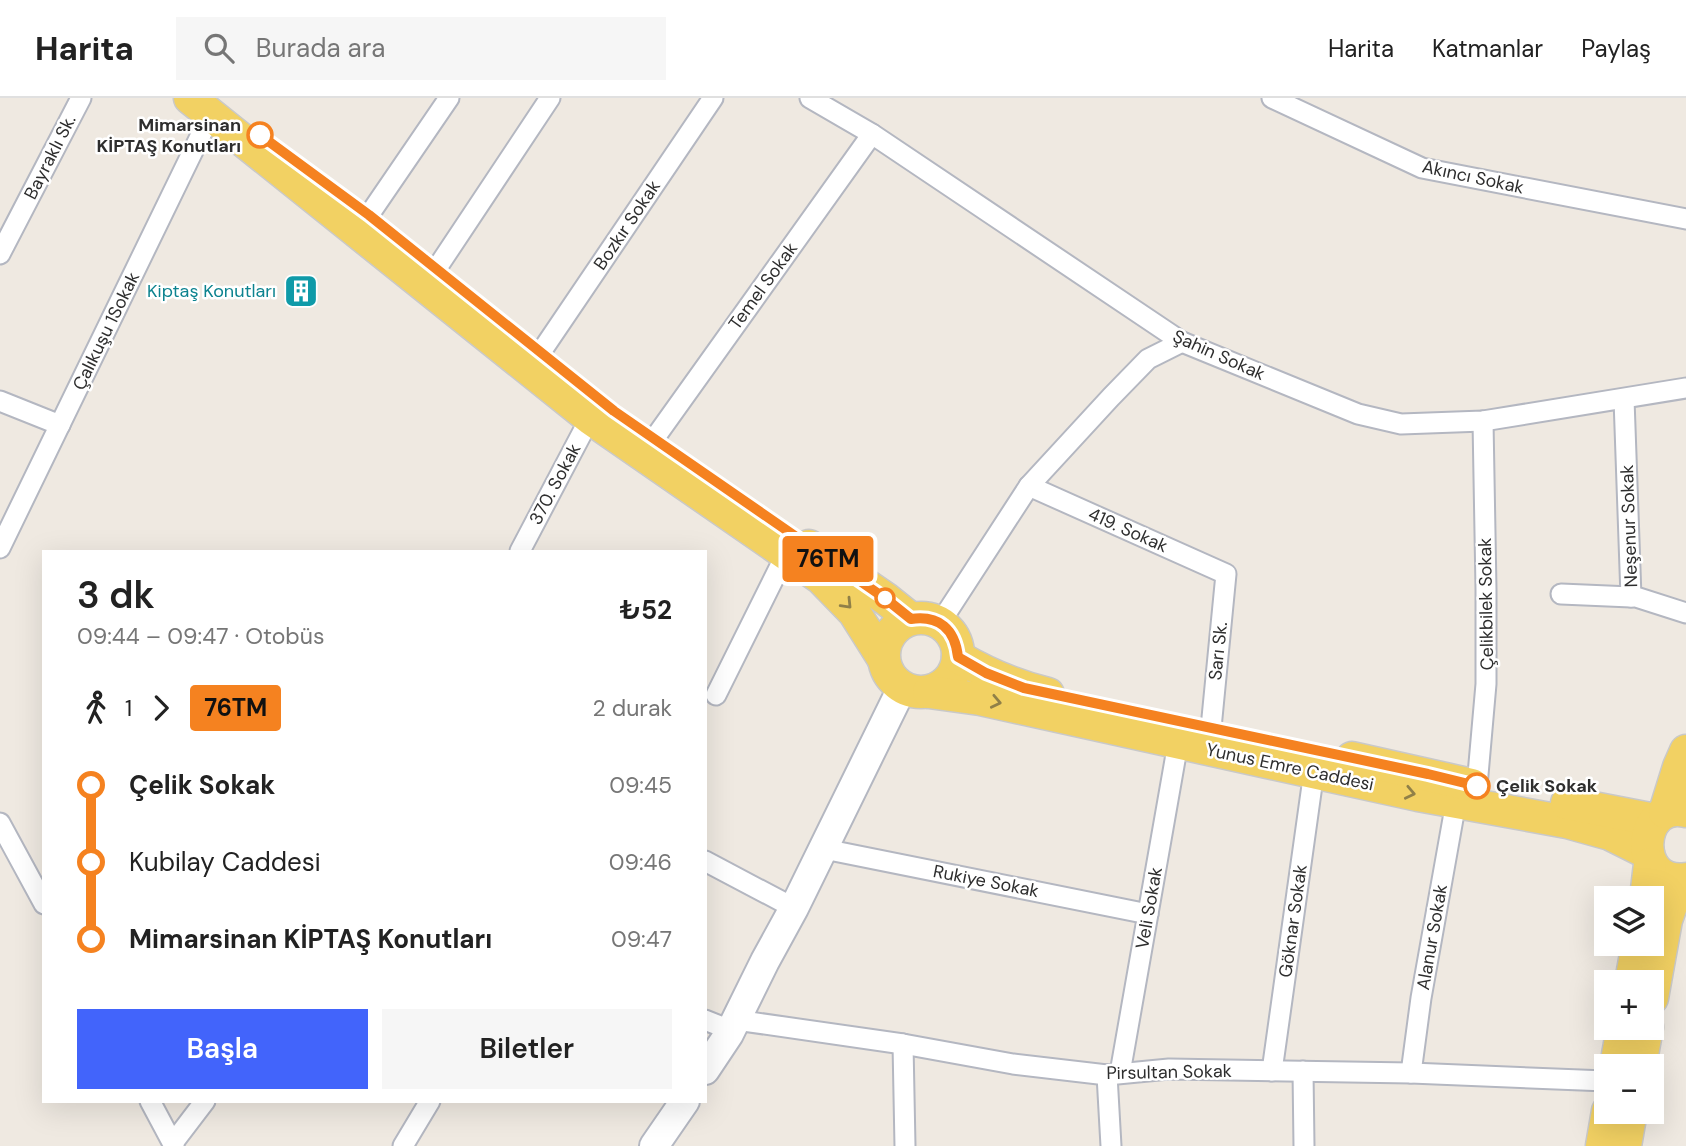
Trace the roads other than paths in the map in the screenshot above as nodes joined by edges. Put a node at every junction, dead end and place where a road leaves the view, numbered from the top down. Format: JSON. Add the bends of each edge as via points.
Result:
{"nodes":[{"id":1,"x":81,"y":98,"type":"edge"},
{"id":2,"x":449,"y":98,"type":"edge"},
{"id":3,"x":550,"y":98,"type":"edge"},
{"id":4,"x":713,"y":98,"type":"edge"},
{"id":5,"x":810,"y":98,"type":"edge"},
{"id":6,"x":1272,"y":98,"type":"edge"},
{"id":7,"x":204,"y":103,"type":"edge"},
{"id":8,"x":872,"y":134,"type":"junction"},
{"id":9,"x":369,"y":215,"type":"junction"},
{"id":10,"x":1686,"y":219,"type":"edge"},
{"id":11,"x":0,"y":254,"type":"edge"},
{"id":12,"x":437,"y":268,"type":"junction"},
{"id":13,"x":1182,"y":342,"type":"junction"},
{"id":14,"x":541,"y":352,"type":"junction"},
{"id":15,"x":1686,"y":388,"type":"edge"},
{"id":16,"x":1624,"y":399,"type":"junction"},
{"id":17,"x":0,"y":401,"type":"edge"},
{"id":18,"x":590,"y":418,"type":"junction"},
{"id":19,"x":1483,"y":421,"type":"junction"},
{"id":20,"x":60,"y":425,"type":"junction"},
{"id":21,"x":654,"y":439,"type":"junction"},
{"id":22,"x":1029,"y":486,"type":"junction"},
{"id":23,"x":0,"y":548,"type":"edge"},
{"id":24,"x":521,"y":550,"type":"edge"},
{"id":25,"x":786,"y":554,"type":"junction"},
{"id":26,"x":1226,"y":574,"type":"joint"},
{"id":27,"x":1561,"y":594,"type":"dead end"},
{"id":28,"x":1631,"y":597,"type":"junction"},
{"id":29,"x":1686,"y":614,"type":"edge"},
{"id":30,"x":925,"y":621,"type":"junction"},
{"id":31,"x":958,"y":657,"type":"junction"},
{"id":32,"x":883,"y":658,"type":"junction"},
{"id":33,"x":915,"y":690,"type":"junction"},
{"id":34,"x":716,"y":695,"type":"dead end"},
{"id":35,"x":1210,"y":727,"type":"junction"},
{"id":36,"x":1178,"y":743,"type":"junction"},
{"id":37,"x":1686,"y":751,"type":"edge"},
{"id":38,"x":1314,"y":771,"type":"junction"},
{"id":39,"x":1467,"y":794,"type":"junction"},
{"id":40,"x":1669,"y":815,"type":"edge"},
{"id":41,"x":0,"y":823,"type":"edge"},
{"id":42,"x":824,"y":849,"type":"junction"},
{"id":43,"x":1649,"y":858,"type":"junction"},
{"id":44,"x":707,"y":862,"type":"edge"},
{"id":45,"x":1685,"y":879,"type":"edge"},
{"id":46,"x":1647,"y":886,"type":"edge"},
{"id":47,"x":42,"y":900,"type":"edge"},
{"id":48,"x":794,"y":908,"type":"junction"},
{"id":49,"x":1148,"y":914,"type":"junction"},
{"id":50,"x":1657,"y":970,"type":"edge"},
{"id":51,"x":724,"y":1023,"type":"edge"},
{"id":52,"x":903,"y":1044,"type":"junction"},
{"id":53,"x":707,"y":1065,"type":"edge"},
{"id":54,"x":1272,"y":1071,"type":"junction"},
{"id":55,"x":1303,"y":1071,"type":"junction"},
{"id":56,"x":1411,"y":1073,"type":"junction"},
{"id":57,"x":1114,"y":1074,"type":"junction"},
{"id":58,"x":1594,"y":1081,"type":"edge"},
{"id":59,"x":151,"y":1103,"type":"edge"},
{"id":60,"x":204,"y":1103,"type":"edge"},
{"id":61,"x":429,"y":1103,"type":"edge"},
{"id":62,"x":684,"y":1103,"type":"edge"},
{"id":63,"x":1606,"y":1124,"type":"edge"},
{"id":64,"x":1629,"y":1124,"type":"edge"},
{"id":65,"x":174,"y":1144,"type":"edge"},
{"id":66,"x":403,"y":1146,"type":"edge"},
{"id":67,"x":653,"y":1146,"type":"edge"},
{"id":68,"x":905,"y":1146,"type":"edge"},
{"id":69,"x":1111,"y":1146,"type":"edge"},
{"id":70,"x":1304,"y":1146,"type":"edge"},
{"id":71,"x":1602,"y":1146,"type":"edge"},
{"id":72,"x":1625,"y":1146,"type":"edge"}],
"edges":[{"from":1,"to":11,"type":"street","name":"Bayraklı Sk."},
{"from":2,"to":9,"type":"street"},
{"from":3,"to":12,"type":"street"},
{"from":4,"to":14,"type":"street","name":"Bozkır Sokak"},
{"from":5,"to":8,"type":"street","name":"Şahin Sokak"},
{"from":6,"to":10,"type":"street","name":"Akıncı Sokak","via":[[1422,168]]},
{"from":7,"to":9,"type":"main road"},
{"from":7,"to":18,"type":"main road"},
{"from":7,"to":20,"type":"street","name":"Çalıkuşu 1Sokak"},
{"from":8,"to":13,"type":"street","name":"Şahin Sokak"},
{"from":8,"to":21,"type":"street","name":"Temel Sokak"},
{"from":9,"to":12,"type":"main road"},
{"from":12,"to":14,"type":"main road"},
{"from":13,"to":19,"type":"street","name":"Şahin Sokak","via":[[1357,414],[1401,424]]},
{"from":13,"to":22,"type":"street","via":[[1148,359]]},
{"from":14,"to":21,"type":"main road"},
{"from":15,"to":16,"type":"street","name":"Şahin Sokak"},
{"from":16,"to":19,"type":"street","name":"Şahin Sokak"},
{"from":16,"to":28,"type":"street","name":"Neşenur Sokak"},
{"from":17,"to":20,"type":"street"},
{"from":18,"to":24,"type":"street","name":"370. Sokak"},
{"from":18,"to":25,"type":"main road"},
{"from":19,"to":39,"type":"street","name":"Çelikbilek Sokak","via":[[1486,684]]},
{"from":20,"to":23,"type":"street","name":"Çalıkuşu 1Sokak"},
{"from":21,"to":30,"type":"main road"},
{"from":22,"to":26,"type":"street","name":"419. Sokak"},
{"from":22,"to":30,"type":"street"},
{"from":25,"to":32,"type":"main road","one_way":true,"via":[[821,578],[854,612]]},
{"from":25,"to":34,"type":"street"},
{"from":26,"to":35,"type":"street","name":"Sarı Sk."},
{"from":27,"to":28,"type":"street"},
{"from":28,"to":29,"type":"street","name":"Neşenur Sokak"},
{"from":30,"to":31,"type":"main road","via":[[948,629]]},
{"from":30,"to":32,"type":"main road","via":[[899,624],[884,645]]},
{"from":31,"to":33,"type":"main road","via":[[953,675],[938,689]]},
{"from":31,"to":35,"type":"main road","via":[[1024,688]]},
{"from":32,"to":33,"type":"main road","via":[[892,680]]},
{"from":33,"to":36,"type":"main road","name":"Yunus Emre Caddesi","one_way":true,"via":[[980,699]]},
{"from":33,"to":42,"type":"street"},
{"from":35,"to":39,"type":"main road","via":[[1428,774]]},
{"from":36,"to":38,"type":"main road","name":"Yunus Emre Caddesi"},
{"from":36,"to":49,"type":"street","name":"Veli Sokak"},
{"from":37,"to":40,"type":"main road"},
{"from":38,"to":39,"type":"main road","name":"Yunus Emre Caddesi","one_way":true},
{"from":38,"to":54,"type":"street","name":"Göknar Sokak"},
{"from":39,"to":40,"type":"main road"},
{"from":39,"to":43,"type":"main road","name":"Yunus Emre Caddesi","via":[[1610,834]]},
{"from":39,"to":56,"type":"street","name":"Alanur Sokak","via":[[1421,998]]},
{"from":40,"to":43,"type":"main road","via":[[1648,835]]},
{"from":41,"to":47,"type":"street"},
{"from":42,"to":48,"type":"street"},
{"from":42,"to":49,"type":"street","name":"Rukiye Sokak"},
{"from":43,"to":45,"type":"main road","name":"Yunus Emre Caddesi","via":[[1668,878]]},
{"from":43,"to":46,"type":"main road"},
{"from":44,"to":48,"type":"street"},
{"from":45,"to":50,"type":"main road","via":[[1666,920]]},
{"from":48,"to":51,"type":"street"},
{"from":49,"to":57,"type":"street","name":"Veli Sokak"},
{"from":51,"to":52,"type":"street","name":"Pirsultan Sokak"},
{"from":51,"to":53,"type":"street"},
{"from":52,"to":57,"type":"street","name":"Pirsultan Sokak","via":[[1013,1064]]},
{"from":52,"to":68,"type":"street"},
{"from":54,"to":55,"type":"street","name":"Pirsultan Sokak"},
{"from":54,"to":57,"type":"street","name":"Pirsultan Sokak","via":[[1169,1069]]},
{"from":55,"to":56,"type":"street","name":"Pirsultan Sokak"},
{"from":55,"to":70,"type":"street"},
{"from":56,"to":58,"type":"street","name":"Pirsultan Sokak"},
{"from":57,"to":69,"type":"street","name":"Veli Sokak"},
{"from":59,"to":65,"type":"street"},
{"from":60,"to":65,"type":"street"},
{"from":61,"to":66,"type":"street"},
{"from":62,"to":67,"type":"street"},
{"from":63,"to":71,"type":"main road"},
{"from":64,"to":72,"type":"main road"}]}
